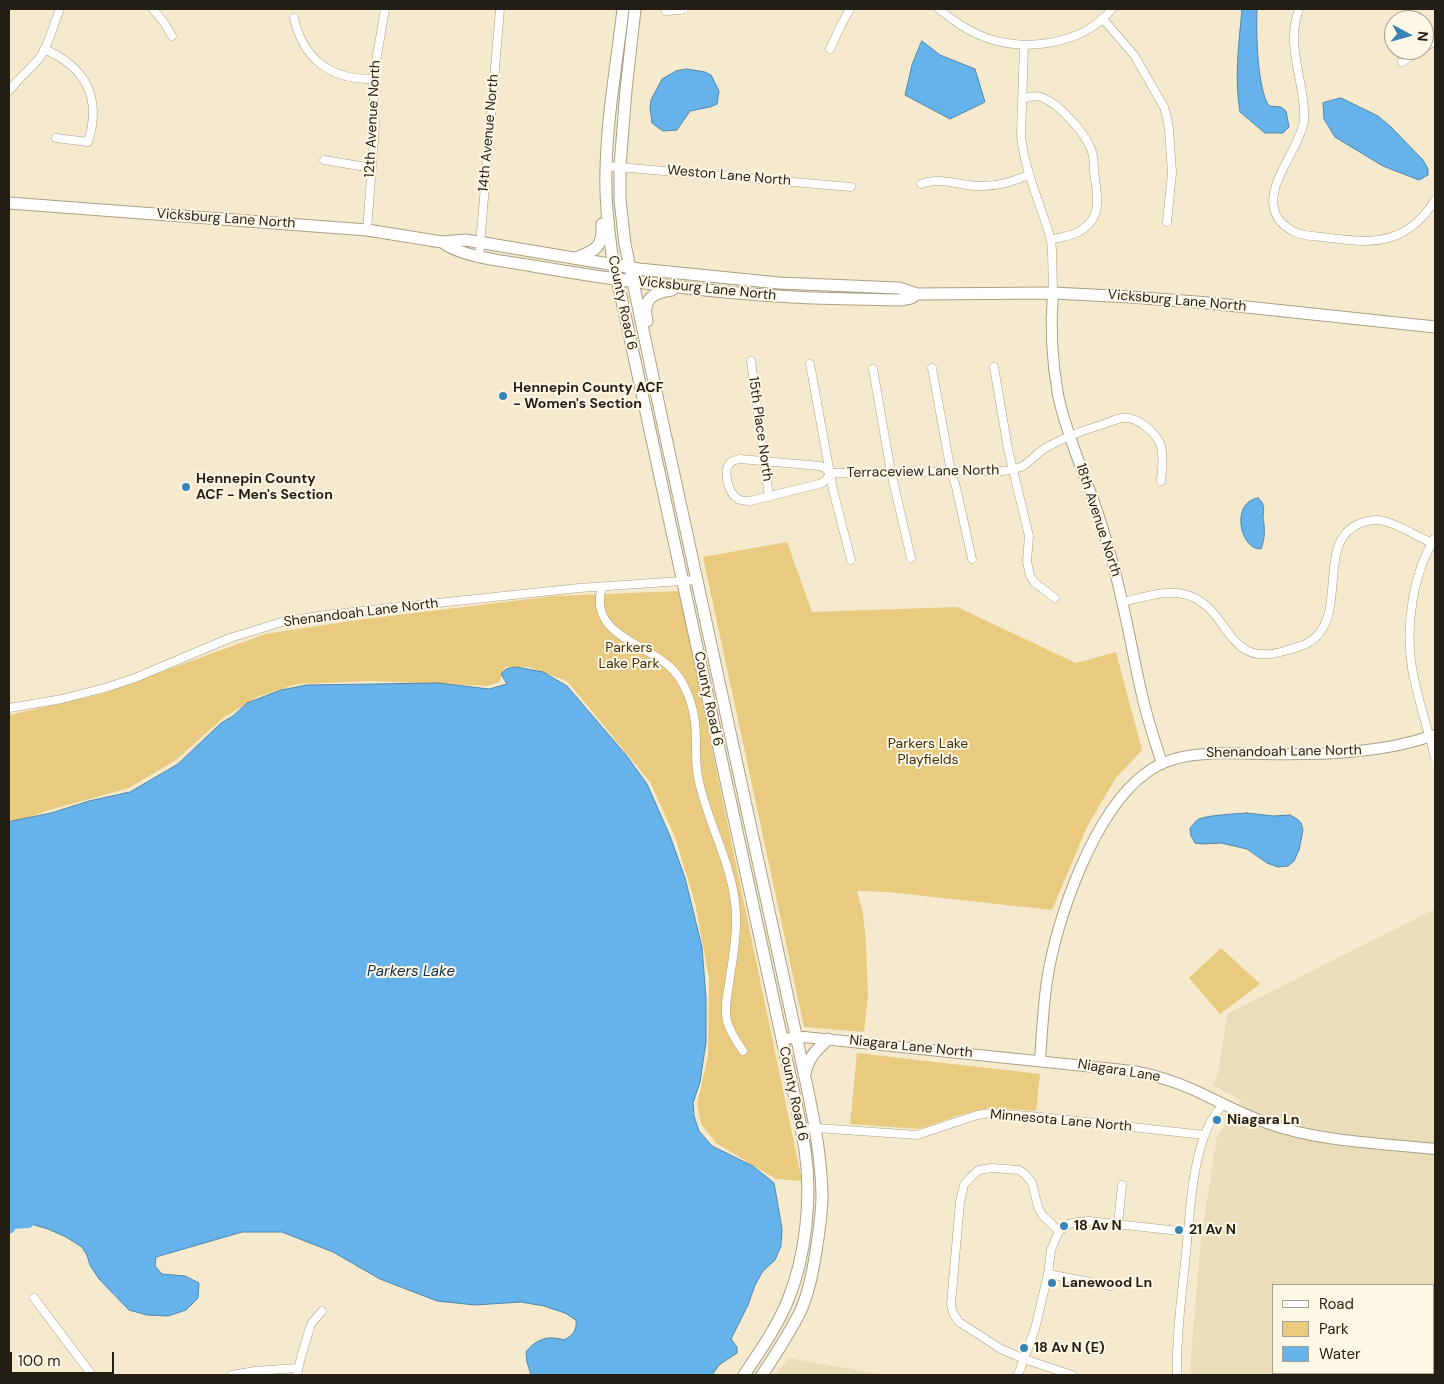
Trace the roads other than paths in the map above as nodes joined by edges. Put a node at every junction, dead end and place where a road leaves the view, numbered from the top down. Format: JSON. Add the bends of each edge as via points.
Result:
{"nodes":[{"id":1,"x":60,"y":9,"type":"edge"},
{"id":2,"x":153,"y":9,"type":"edge"},
{"id":3,"x":385,"y":9,"type":"edge"},
{"id":4,"x":500,"y":9,"type":"edge"},
{"id":5,"x":623,"y":9,"type":"edge"},
{"id":6,"x":635,"y":9,"type":"edge"},
{"id":7,"x":684,"y":9,"type":"edge"},
{"id":8,"x":850,"y":9,"type":"edge"},
{"id":9,"x":938,"y":9,"type":"edge"},
{"id":10,"x":1112,"y":9,"type":"edge"},
{"id":11,"x":1299,"y":9,"type":"edge"},
{"id":12,"x":666,"y":11,"type":"dead end"},
{"id":13,"x":294,"y":18,"type":"dead end"},
{"id":14,"x":1102,"y":18,"type":"junction"},
{"id":15,"x":172,"y":36,"type":"dead end"},
{"id":16,"x":1024,"y":44,"type":"junction"},
{"id":17,"x":44,"y":49,"type":"junction"},
{"id":18,"x":830,"y":49,"type":"dead end"},
{"id":19,"x":1405,"y":60,"type":"edge"},
{"id":20,"x":1402,"y":62,"type":"dead end"},
{"id":21,"x":373,"y":79,"type":"junction"},
{"id":22,"x":9,"y":91,"type":"edge"},
{"id":23,"x":1022,"y":99,"type":"junction"},
{"id":24,"x":56,"y":138,"type":"dead end"},
{"id":25,"x":324,"y":160,"type":"dead end"},
{"id":26,"x":620,"y":166,"type":"junction"},
{"id":27,"x":372,"y":168,"type":"junction"},
{"id":28,"x":606,"y":168,"type":"junction"},
{"id":29,"x":1029,"y":175,"type":"junction"},
{"id":30,"x":921,"y":184,"type":"dead end"},
{"id":31,"x":851,"y":187,"type":"dead end"},
{"id":32,"x":1435,"y":200,"type":"edge"},
{"id":33,"x":9,"y":203,"type":"edge"},
{"id":34,"x":1167,"y":222,"type":"dead end"},
{"id":35,"x":367,"y":230,"type":"junction"},
{"id":36,"x":1050,"y":240,"type":"junction"},
{"id":37,"x":442,"y":242,"type":"junction"},
{"id":38,"x":480,"y":243,"type":"junction"},
{"id":39,"x":479,"y":257,"type":"junction"},
{"id":40,"x":573,"y":259,"type":"junction"},
{"id":41,"x":614,"y":265,"type":"junction"},
{"id":42,"x":629,"y":268,"type":"junction"},
{"id":43,"x":617,"y":280,"type":"junction"},
{"id":44,"x":632,"y":282,"type":"junction"},
{"id":45,"x":690,"y":288,"type":"junction"},
{"id":46,"x":1053,"y":293,"type":"junction"},
{"id":47,"x":917,"y":294,"type":"junction"},
{"id":48,"x":1435,"y":327,"type":"edge"},
{"id":49,"x":751,"y":361,"type":"dead end"},
{"id":50,"x":810,"y":364,"type":"dead end"},
{"id":51,"x":994,"y":367,"type":"dead end"},
{"id":52,"x":932,"y":368,"type":"dead end"},
{"id":53,"x":873,"y":369,"type":"dead end"},
{"id":54,"x":655,"y":387,"type":"junction"},
{"id":55,"x":1070,"y":436,"type":"junction"},
{"id":56,"x":764,"y":461,"type":"junction"},
{"id":57,"x":1014,"y":470,"type":"junction"},
{"id":58,"x":891,"y":472,"type":"junction"},
{"id":59,"x":951,"y":472,"type":"junction"},
{"id":60,"x":830,"y":473,"type":"junction"},
{"id":61,"x":1162,"y":481,"type":"dead end"},
{"id":62,"x":769,"y":497,"type":"junction"},
{"id":63,"x":1433,"y":541,"type":"edge"},
{"id":64,"x":911,"y":558,"type":"dead end"},
{"id":65,"x":972,"y":559,"type":"dead end"},
{"id":66,"x":851,"y":560,"type":"dead end"},
{"id":67,"x":697,"y":580,"type":"junction"},
{"id":68,"x":682,"y":582,"type":"junction"},
{"id":69,"x":602,"y":587,"type":"junction"},
{"id":70,"x":1055,"y":598,"type":"dead end"},
{"id":71,"x":1123,"y":602,"type":"junction"},
{"id":72,"x":9,"y":708,"type":"edge"},
{"id":73,"x":1432,"y":736,"type":"edge"},
{"id":74,"x":1435,"y":758,"type":"edge"},
{"id":75,"x":1162,"y":764,"type":"junction"},
{"id":76,"x":797,"y":1037,"type":"junction"},
{"id":77,"x":782,"y":1039,"type":"junction"},
{"id":78,"x":828,"y":1039,"type":"junction"},
{"id":79,"x":743,"y":1051,"type":"dead end"},
{"id":80,"x":1040,"y":1060,"type":"junction"},
{"id":81,"x":804,"y":1075,"type":"junction"},
{"id":82,"x":1223,"y":1104,"type":"junction"},
{"id":83,"x":800,"y":1128,"type":"junction"},
{"id":84,"x":816,"y":1128,"type":"junction"},
{"id":85,"x":1204,"y":1135,"type":"junction"},
{"id":86,"x":1435,"y":1149,"type":"edge"},
{"id":87,"x":1122,"y":1185,"type":"dead end"},
{"id":88,"x":1118,"y":1225,"type":"junction"},
{"id":89,"x":1059,"y":1231,"type":"junction"},
{"id":90,"x":1188,"y":1232,"type":"junction"},
{"id":91,"x":1048,"y":1274,"type":"junction"},
{"id":92,"x":1111,"y":1286,"type":"dead end"},
{"id":93,"x":34,"y":1298,"type":"dead end"},
{"id":94,"x":322,"y":1311,"type":"dead end"},
{"id":95,"x":1024,"y":1359,"type":"junction"},
{"id":96,"x":298,"y":1372,"type":"edge"},
{"id":97,"x":92,"y":1375,"type":"edge"},
{"id":98,"x":232,"y":1375,"type":"edge"},
{"id":99,"x":744,"y":1375,"type":"edge"},
{"id":100,"x":762,"y":1375,"type":"edge"},
{"id":101,"x":1018,"y":1375,"type":"edge"},
{"id":102,"x":1072,"y":1375,"type":"edge"},
{"id":103,"x":1177,"y":1375,"type":"edge"}],
"edges":[{"from":1,"to":17,"type":"street"},
{"from":2,"to":15,"type":"street"},
{"from":3,"to":21,"type":"street","name":"12th Avenue North"},
{"from":4,"to":38,"type":"street","name":"14th Avenue North"},
{"from":5,"to":28,"type":"main road","name":"County Road 6"},
{"from":6,"to":26,"type":"main road","name":"County Road 6"},
{"from":7,"to":12,"type":"street"},
{"from":8,"to":18,"type":"street"},
{"from":9,"to":16,"type":"street","via":[[977,35],[1008,44]]},
{"from":10,"to":14,"type":"street"},
{"from":11,"to":32,"type":"street","via":[[1293,33],[1304,118],[1298,140],[1274,191],[1273,205],[1280,222],[1295,233],[1368,242],[1397,235],[1410,227]]},
{"from":13,"to":21,"type":"street","via":[[303,44],[321,65],[346,76]]},
{"from":14,"to":16,"type":"street","via":[[1082,32],[1063,39],[1044,44]]},
{"from":14,"to":34,"type":"street","via":[[1134,55],[1166,113],[1172,173]]},
{"from":16,"to":23,"type":"street","name":"18th Avenue North"},
{"from":17,"to":22,"type":"street"},
{"from":17,"to":24,"type":"street","via":[[70,63],[80,74],[92,99],[92,128],[88,142]]},
{"from":19,"to":20,"type":"street"},
{"from":21,"to":27,"type":"street","name":"12th Avenue North","via":[[375,126]]},
{"from":23,"to":29,"type":"street","name":"18th Avenue North","via":[[1021,136]]},
{"from":23,"to":36,"type":"street","via":[[1040,97],[1062,110],[1092,150],[1098,198],[1094,217],[1080,231]]},
{"from":25,"to":27,"type":"street"},
{"from":26,"to":28,"type":"street","name":"Weston Lane North"},
{"from":26,"to":31,"type":"street","name":"Weston Lane North"},
{"from":26,"to":42,"type":"main road","name":"County Road 6","via":[[622,225]]},
{"from":27,"to":35,"type":"street","name":"12th Avenue North"},
{"from":28,"to":40,"type":"main road","via":[[600,189],[602,240],[591,252]]},
{"from":28,"to":41,"type":"main road","name":"County Road 6"},
{"from":29,"to":30,"type":"street","via":[[997,186],[936,180]]},
{"from":29,"to":36,"type":"street","name":"18th Avenue North"},
{"from":33,"to":35,"type":"main road","name":"Vicksburg Lane North"},
{"from":35,"to":37,"type":"main road","name":"Vicksburg Lane North"},
{"from":36,"to":46,"type":"street","name":"18th Avenue North"},
{"from":37,"to":38,"type":"main road","name":"Vicksburg Lane North"},
{"from":37,"to":39,"type":"main road","name":"Vicksburg Lane North","via":[[450,248]]},
{"from":38,"to":39,"type":"street","name":"14th Avenue North"},
{"from":38,"to":40,"type":"main road","name":"Vicksburg Lane North"},
{"from":39,"to":43,"type":"main road","name":"Vicksburg Lane North"},
{"from":40,"to":41,"type":"main road","name":"Vicksburg Lane North"},
{"from":41,"to":42,"type":"main road","name":"Vicksburg Lane North"},
{"from":41,"to":43,"type":"main road","name":"County Road 6"},
{"from":42,"to":44,"type":"main road","name":"County Road 6"},
{"from":42,"to":47,"type":"main road","name":"Vicksburg Lane North","via":[[779,282],[899,288]]},
{"from":43,"to":44,"type":"main road","name":"Vicksburg Lane North"},
{"from":43,"to":68,"type":"main road","name":"County Road 6"},
{"from":44,"to":45,"type":"main road","name":"Vicksburg Lane North"},
{"from":44,"to":54,"type":"main road","name":"County Road 6"},
{"from":45,"to":47,"type":"main road","name":"Vicksburg Lane North","via":[[832,299],[900,300]]},
{"from":45,"to":54,"type":"main road","via":[[660,291],[646,303],[645,314],[656,368]]},
{"from":46,"to":47,"type":"main road","name":"Vicksburg Lane North"},
{"from":46,"to":48,"type":"main road","name":"Vicksburg Lane North","via":[[1199,302]]},
{"from":46,"to":55,"type":"street","name":"18th Avenue North","via":[[1054,368]]},
{"from":49,"to":56,"type":"street","name":"15th Place North"},
{"from":50,"to":60,"type":"street"},
{"from":51,"to":57,"type":"street"},
{"from":52,"to":59,"type":"street"},
{"from":53,"to":58,"type":"street"},
{"from":54,"to":67,"type":"main road","name":"County Road 6"},
{"from":55,"to":57,"type":"street","name":"Terraceview Lane North","via":[[1048,446]]},
{"from":55,"to":61,"type":"street","name":"Terraceview Lane North","via":[[1122,418],[1137,421],[1151,432],[1161,447]]},
{"from":55,"to":71,"type":"street","name":"18th Avenue North"},
{"from":56,"to":60,"type":"street","via":[[820,466]]},
{"from":56,"to":62,"type":"street","name":"15th Place North"},
{"from":56,"to":62,"type":"street","name":"Terraceview Lane North","via":[[734,460],[727,468],[727,474],[732,495],[737,499],[750,502]]},
{"from":57,"to":59,"type":"street","name":"Terraceview Lane North"},
{"from":57,"to":70,"type":"street","via":[[1030,536],[1027,561],[1030,576]]},
{"from":58,"to":59,"type":"street","name":"Terraceview Lane North"},
{"from":58,"to":60,"type":"street","name":"Terraceview Lane North"},
{"from":58,"to":64,"type":"street"},
{"from":59,"to":65,"type":"street"},
{"from":60,"to":62,"type":"street","name":"Terraceview Lane North","via":[[824,482]]},
{"from":60,"to":66,"type":"street"},
{"from":63,"to":71,"type":"street","via":[[1387,522],[1358,524],[1342,537],[1338,546],[1330,611],[1324,626],[1306,644],[1272,655],[1260,655],[1239,646],[1209,608],[1191,597],[1162,594]]},
{"from":63,"to":73,"type":"street","via":[[1414,594],[1410,642],[1412,667]]},
{"from":67,"to":68,"type":"street","name":"Shenandoah Lane North"},
{"from":67,"to":76,"type":"main road","name":"County Road 6"},
{"from":68,"to":69,"type":"street","name":"Shenandoah Lane North"},
{"from":68,"to":77,"type":"main road","name":"County Road 6"},
{"from":69,"to":72,"type":"street","name":"Shenandoah Lane North","via":[[282,622],[230,638],[108,687]]},
{"from":69,"to":79,"type":"street","via":[[601,612],[607,624],[670,667],[689,698],[694,716],[698,777],[734,894],[736,938],[726,1006],[727,1022]]},
{"from":71,"to":75,"type":"street","name":"18th Avenue North","via":[[1142,695]]},
{"from":73,"to":74,"type":"street"},
{"from":73,"to":75,"type":"street","name":"Shenandoah Lane North","via":[[1367,751],[1207,754]]},
{"from":75,"to":80,"type":"street","via":[[1134,782],[1123,794],[1106,819],[1076,879],[1064,909],[1048,975]]},
{"from":76,"to":77,"type":"street","name":"Niagara Lane North"},
{"from":76,"to":78,"type":"street","name":"Niagara Lane North"},
{"from":76,"to":81,"type":"main road","name":"County Road 6"},
{"from":77,"to":83,"type":"main road","name":"County Road 6"},
{"from":78,"to":80,"type":"street","name":"Niagara Lane North"},
{"from":78,"to":81,"type":"main road","via":[[812,1055]]},
{"from":80,"to":82,"type":"street","name":"Niagara Lane","via":[[1151,1074]]},
{"from":81,"to":84,"type":"main road","name":"County Road 6"},
{"from":82,"to":85,"type":"street"},
{"from":82,"to":86,"type":"street","via":[[1266,1123],[1297,1132]]},
{"from":83,"to":84,"type":"street","name":"Minnesota Lane North"},
{"from":83,"to":99,"type":"main road","name":"County Road 6","via":[[808,1189],[800,1258],[788,1299]]},
{"from":84,"to":85,"type":"street","name":"Minnesota Lane North","via":[[917,1135],[991,1113]]},
{"from":84,"to":100,"type":"main road","name":"County Road 6","via":[[822,1195],[815,1260],[801,1309]]},
{"from":85,"to":90,"type":"street"},
{"from":87,"to":88,"type":"street"},
{"from":88,"to":89,"type":"street","via":[[1078,1222]]},
{"from":88,"to":90,"type":"street"},
{"from":89,"to":91,"type":"street"},
{"from":89,"to":95,"type":"street","via":[[1042,1215],[1032,1183],[1019,1170],[979,1170],[964,1185],[951,1304],[953,1313],[959,1322],[1001,1349]]},
{"from":90,"to":103,"type":"street","via":[[1178,1325]]},
{"from":91,"to":92,"type":"street"},
{"from":91,"to":95,"type":"street"},
{"from":93,"to":97,"type":"street"},
{"from":94,"to":96,"type":"street","via":[[311,1324]]},
{"from":95,"to":101,"type":"street"},
{"from":95,"to":102,"type":"street"},
{"from":96,"to":98,"type":"street","via":[[255,1371]]}]}
